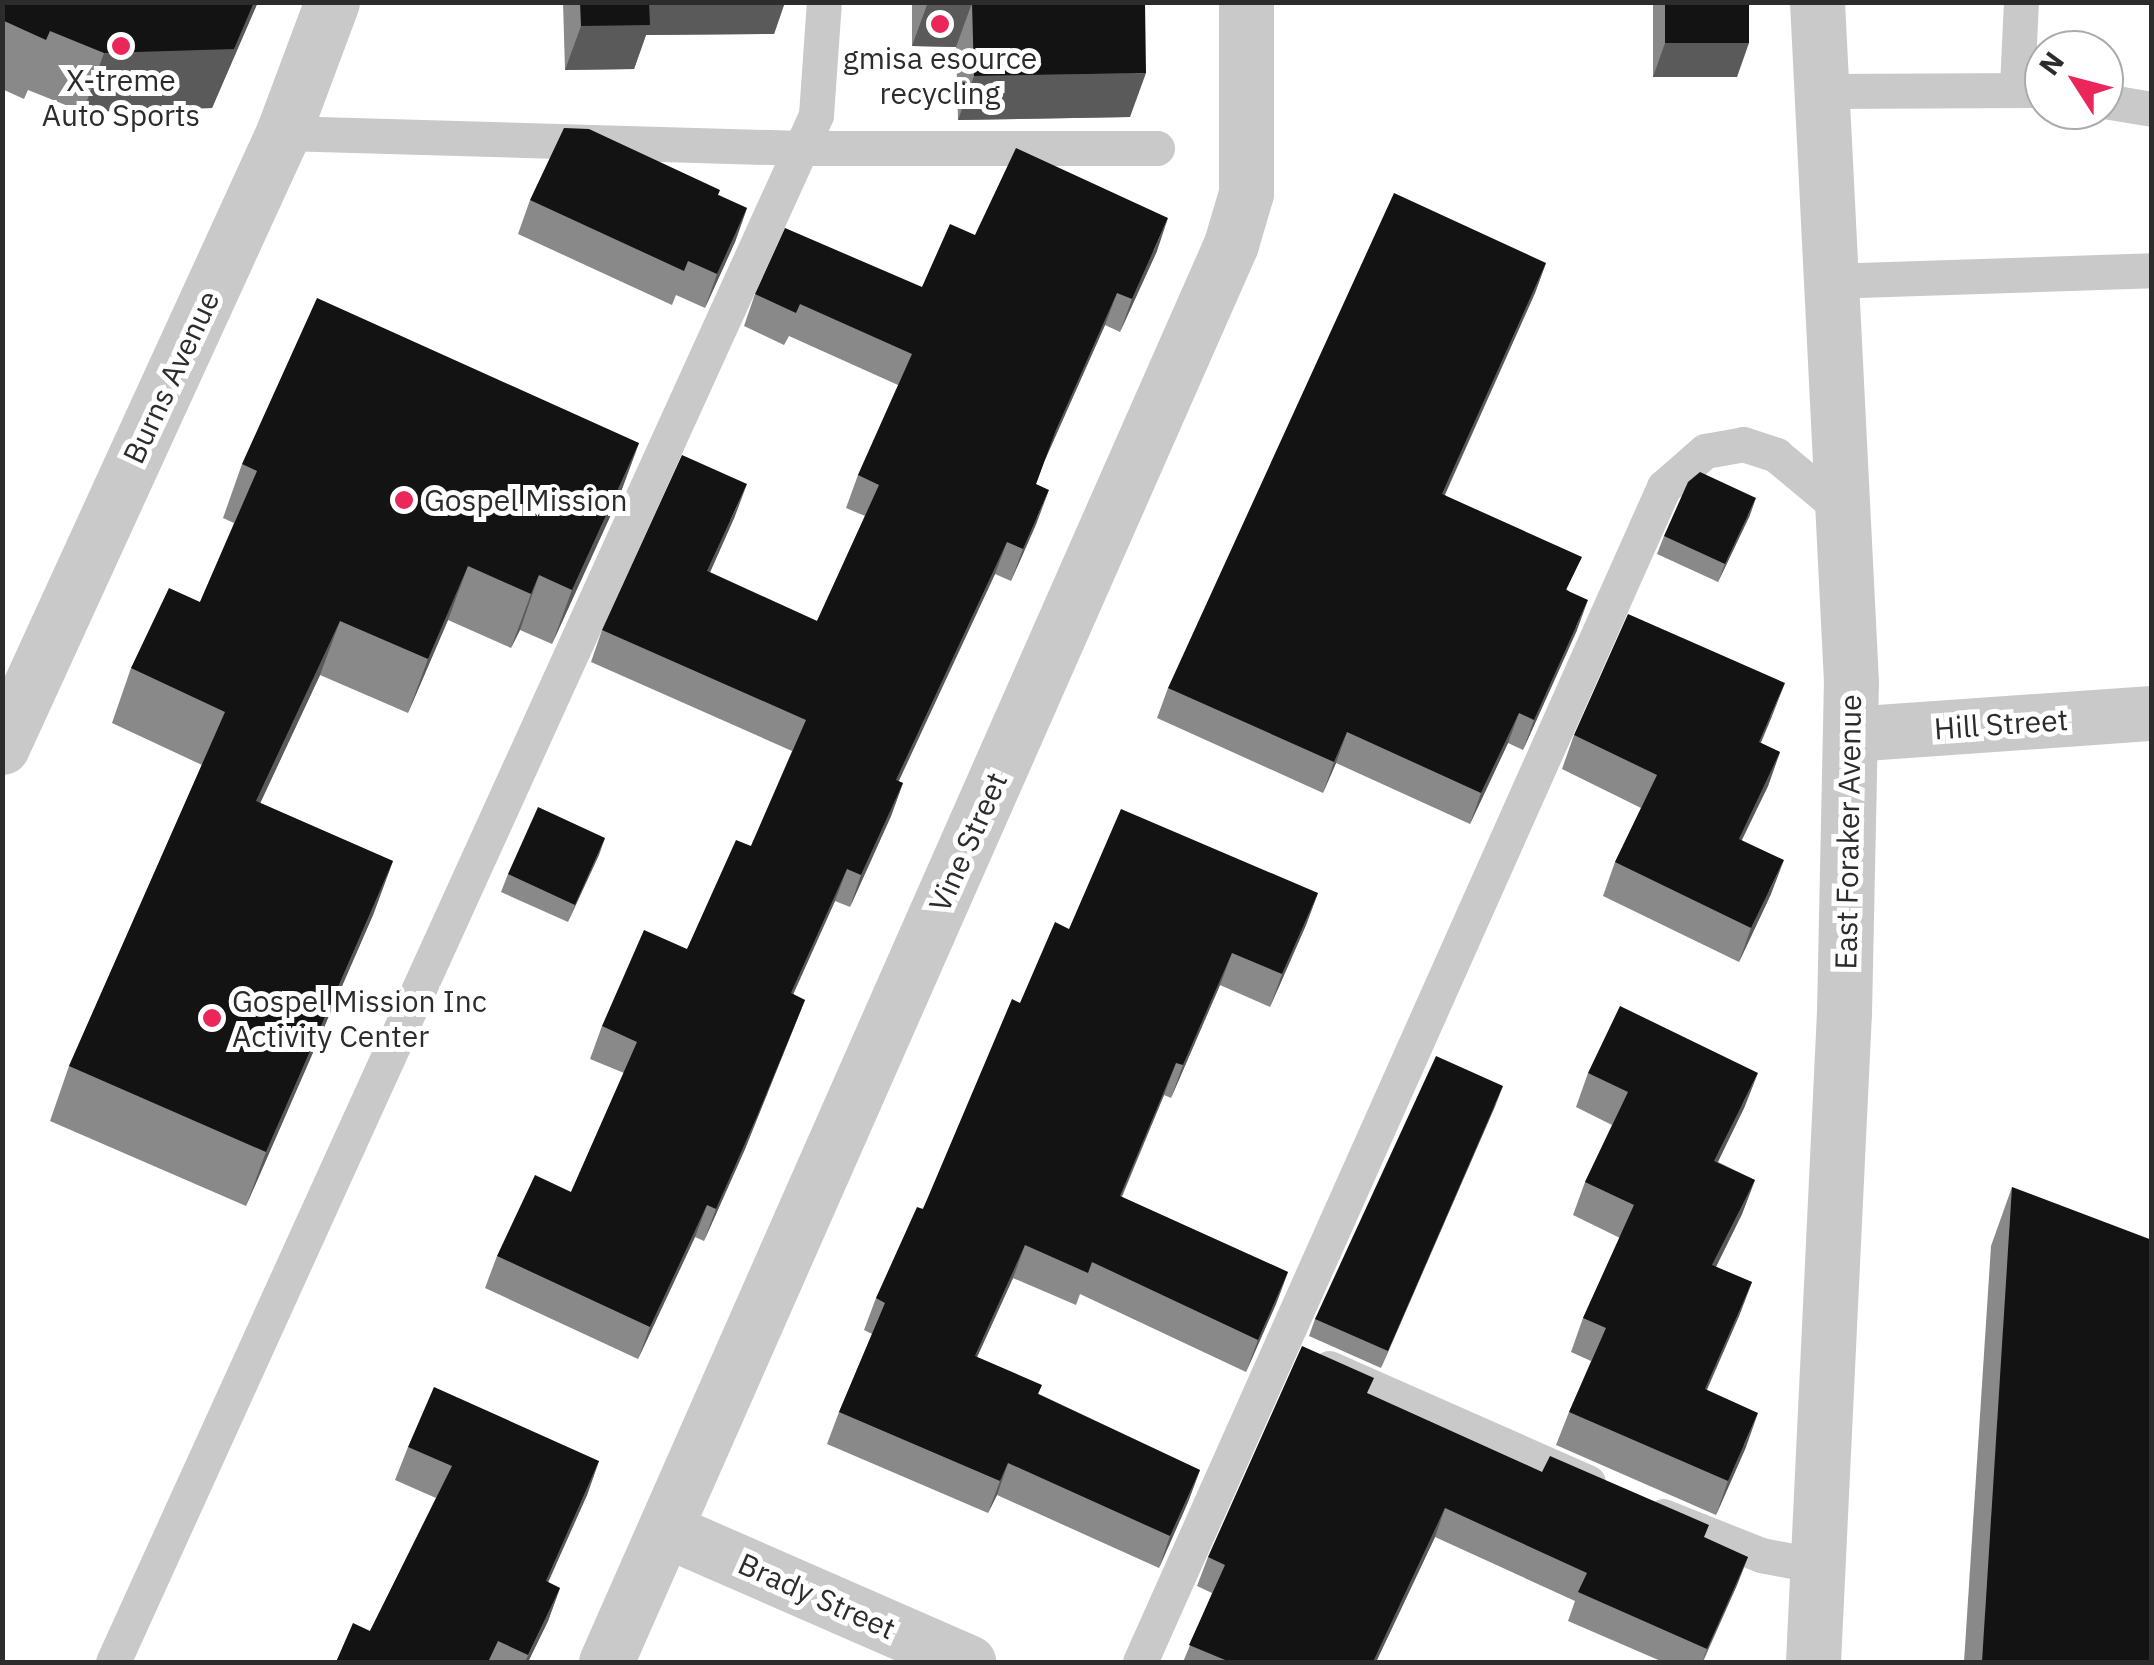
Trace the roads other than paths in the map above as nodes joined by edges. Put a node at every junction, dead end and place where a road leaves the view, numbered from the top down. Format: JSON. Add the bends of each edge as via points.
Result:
{"nodes":[{"id":1,"x":332,"y":2,"type":"edge"},
{"id":2,"x":824,"y":2,"type":"edge"},
{"id":3,"x":1246,"y":2,"type":"edge"},
{"id":4,"x":1817,"y":2,"type":"edge"},
{"id":5,"x":2021,"y":2,"type":"edge"},
{"id":6,"x":2024,"y":30,"type":"edge"},
{"id":7,"x":2024,"y":88,"type":"edge"},
{"id":8,"x":1820,"y":91,"type":"junction"},
{"id":9,"x":2124,"y":104,"type":"edge"},
{"id":10,"x":2152,"y":109,"type":"edge"},
{"id":11,"x":282,"y":133,"type":"junction"},
{"id":12,"x":802,"y":148,"type":"junction"},
{"id":13,"x":1157,"y":148,"type":"dead end"},
{"id":14,"x":2152,"y":270,"type":"edge"},
{"id":15,"x":1828,"y":282,"type":"junction"},
{"id":16,"x":1842,"y":510,"type":"junction"},
{"id":17,"x":2152,"y":713,"type":"edge"},
{"id":18,"x":1850,"y":734,"type":"junction"},
{"id":19,"x":2,"y":747,"type":"edge"},
{"id":20,"x":1283,"y":1348,"type":"junction"},
{"id":21,"x":666,"y":1530,"type":"junction"},
{"id":22,"x":1818,"y":1566,"type":"junction"},
{"id":23,"x":112,"y":1662,"type":"edge"},
{"id":24,"x":606,"y":1662,"type":"edge"},
{"id":25,"x":968,"y":1662,"type":"edge"},
{"id":26,"x":1140,"y":1662,"type":"edge"},
{"id":27,"x":1813,"y":1662,"type":"edge"}],
"edges":[{"from":1,"to":11,"type":"street","name":"Burns Avenue"},
{"from":2,"to":12,"type":"lane","via":[[816,115]]},
{"from":3,"to":21,"type":"street","name":"Vine Street","via":[[1246,193],[1231,244]]},
{"from":4,"to":8,"type":"street","name":"East Foraker Avenue"},
{"from":5,"to":6,"type":"lane"},
{"from":7,"to":8,"type":"lane"},
{"from":8,"to":15,"type":"street","name":"East Foraker Avenue"},
{"from":9,"to":10,"type":"lane"},
{"from":11,"to":12,"type":"lane"},
{"from":11,"to":19,"type":"street","name":"Burns Avenue"},
{"from":12,"to":13,"type":"lane"},
{"from":12,"to":23,"type":"lane"},
{"from":14,"to":15,"type":"lane"},
{"from":15,"to":16,"type":"street","name":"East Foraker Avenue"},
{"from":16,"to":18,"type":"street","name":"East Foraker Avenue"},
{"from":16,"to":20,"type":"lane","via":[[1776,454],[1743,444],[1704,451],[1664,488]]},
{"from":17,"to":18,"type":"street","name":"Hill Street"},
{"from":18,"to":22,"type":"street","name":"East Foraker Avenue"},
{"from":20,"to":22,"type":"lane","via":[[1698,1531],[1760,1555]]},
{"from":20,"to":26,"type":"lane"},
{"from":21,"to":24,"type":"street","name":"Vine Street"},
{"from":21,"to":25,"type":"street","name":"Brady Street"},
{"from":22,"to":27,"type":"street","name":"East Foraker Avenue"}]}
